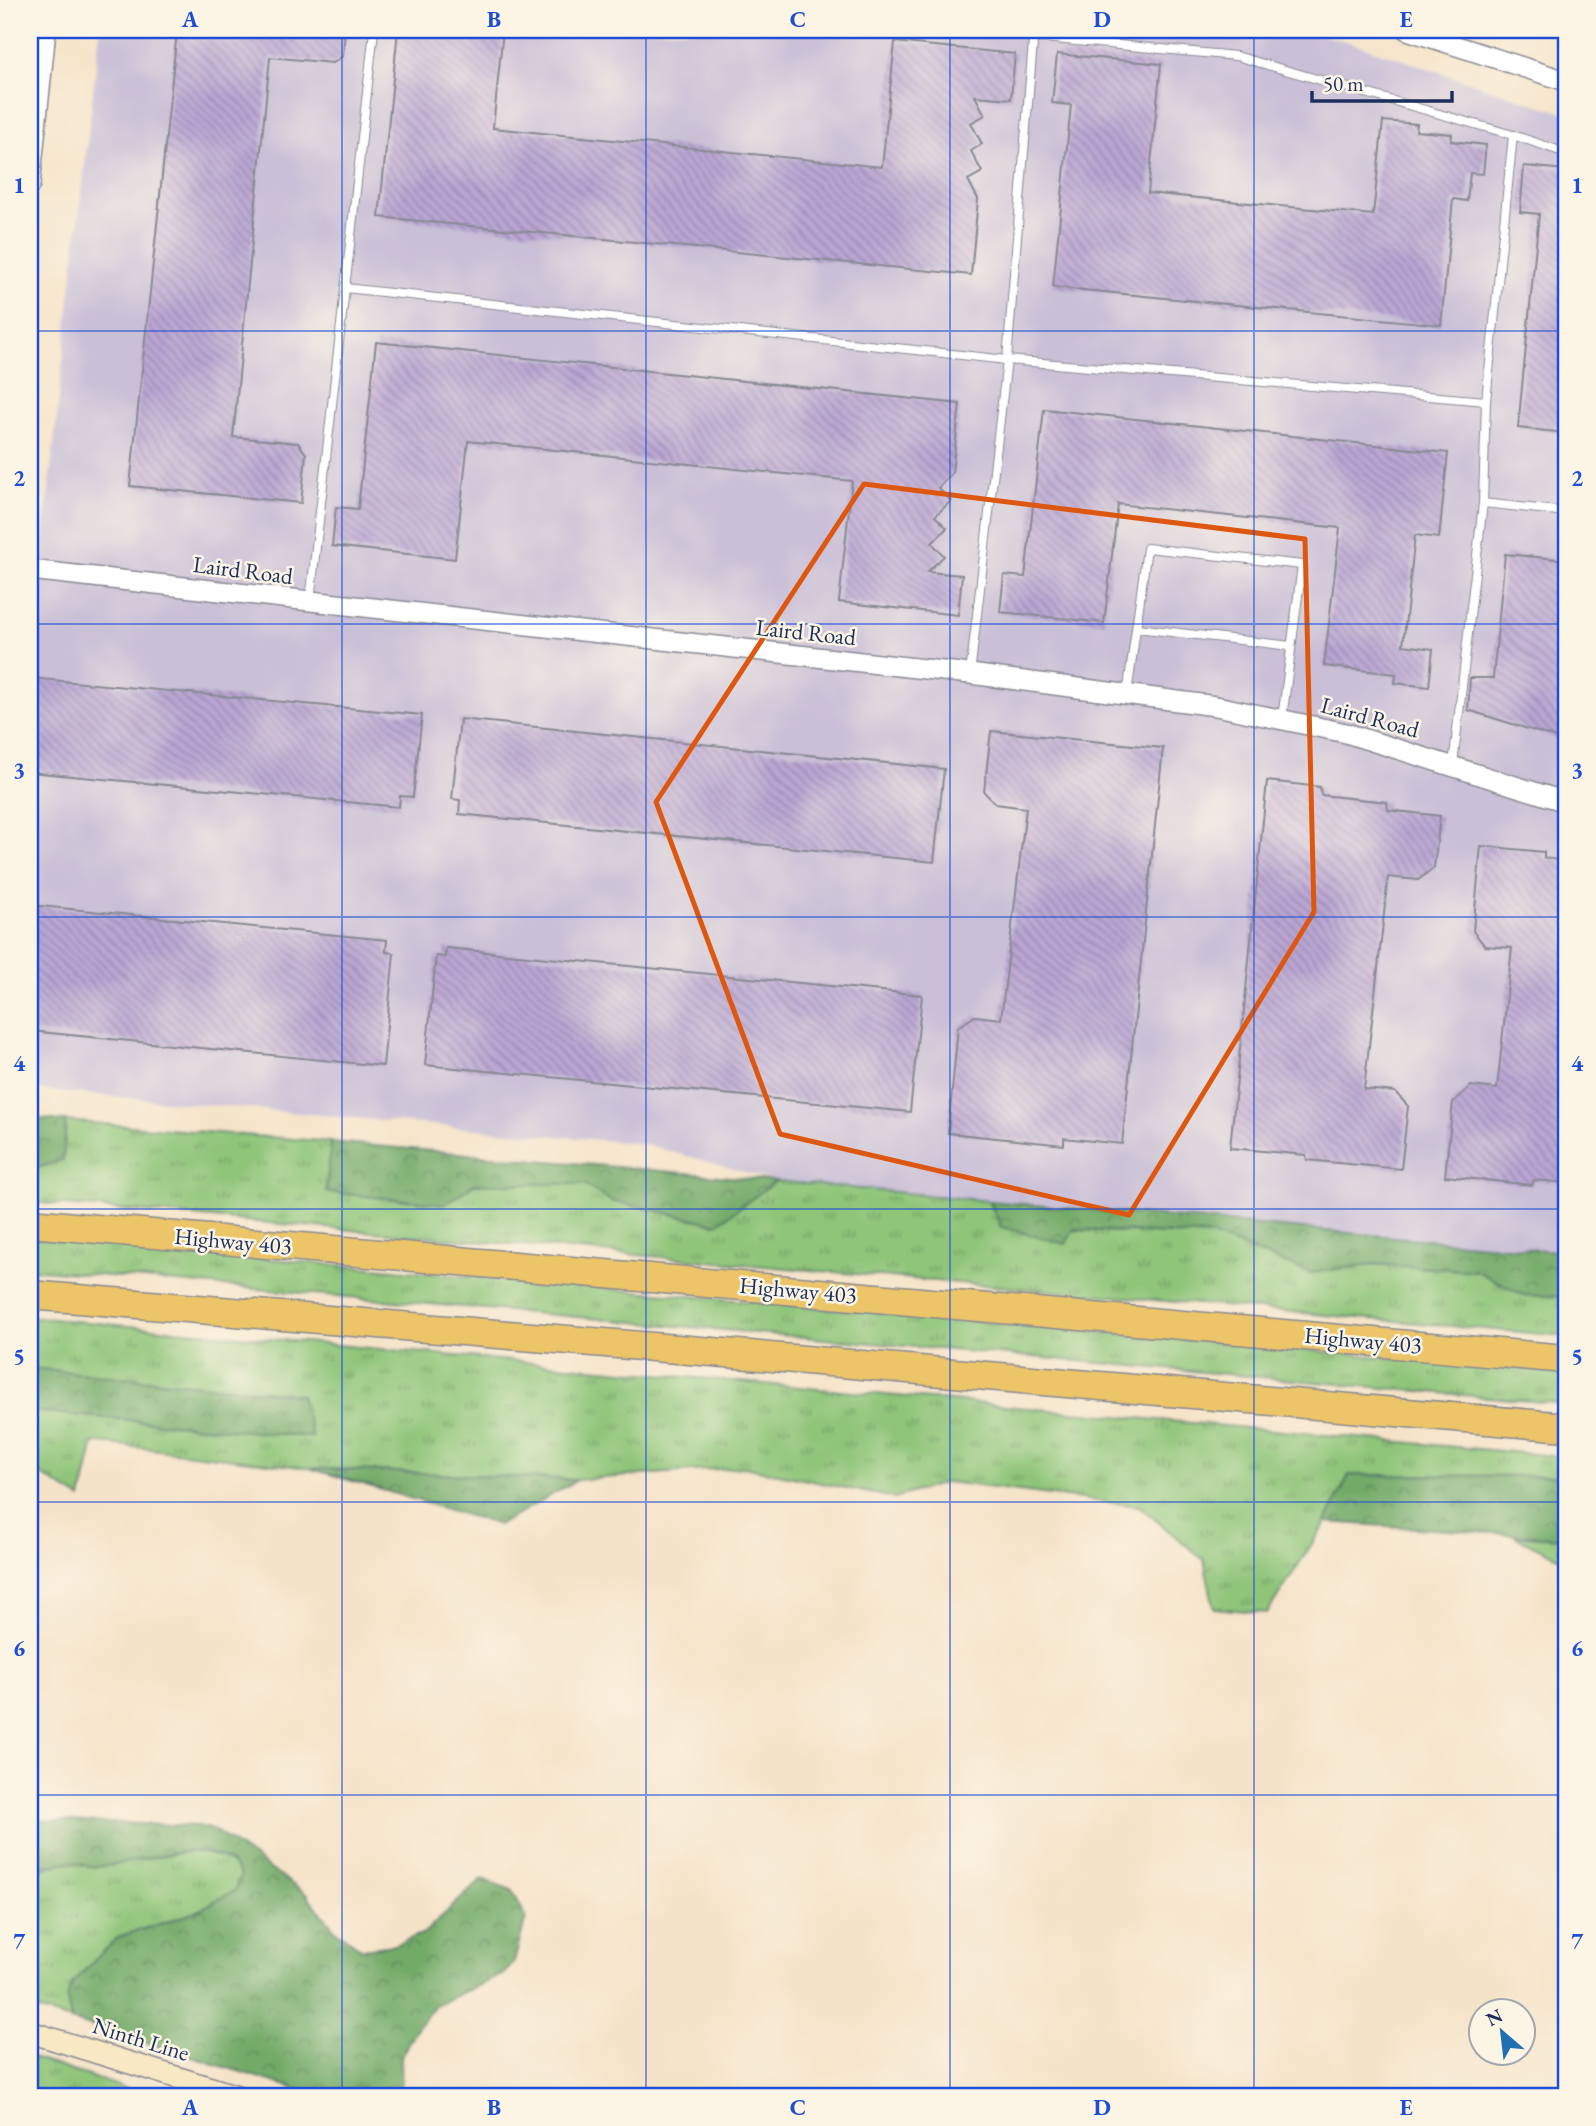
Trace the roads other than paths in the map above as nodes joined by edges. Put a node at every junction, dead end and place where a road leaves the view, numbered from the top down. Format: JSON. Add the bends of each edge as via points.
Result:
{"nodes":[{"id":1,"x":46,"y":30,"type":"edge"},
{"id":2,"x":374,"y":30,"type":"edge"},
{"id":3,"x":1407,"y":30,"type":"edge"},
{"id":4,"x":1033,"y":33,"type":"edge"},
{"id":5,"x":1566,"y":81,"type":"edge"},
{"id":6,"x":1513,"y":135,"type":"junction"},
{"id":7,"x":1566,"y":153,"type":"edge"},
{"id":8,"x":30,"y":185,"type":"edge"},
{"id":9,"x":345,"y":288,"type":"junction"},
{"id":10,"x":1007,"y":360,"type":"junction"},
{"id":11,"x":1486,"y":401,"type":"junction"},
{"id":12,"x":1483,"y":503,"type":"junction"},
{"id":13,"x":1566,"y":512,"type":"edge"},
{"id":14,"x":30,"y":570,"type":"edge"},
{"id":15,"x":310,"y":602,"type":"junction"},
{"id":16,"x":1137,"y":628,"type":"junction"},
{"id":17,"x":1291,"y":646,"type":"junction"},
{"id":18,"x":970,"y":674,"type":"junction"},
{"id":19,"x":1128,"y":695,"type":"junction"},
{"id":20,"x":1282,"y":720,"type":"junction"},
{"id":21,"x":1453,"y":766,"type":"junction"},
{"id":22,"x":1566,"y":802,"type":"edge"},
{"id":23,"x":30,"y":1223,"type":"edge"},
{"id":24,"x":30,"y":1295,"type":"edge"},
{"id":25,"x":1566,"y":1359,"type":"edge"},
{"id":26,"x":1566,"y":1427,"type":"edge"},
{"id":27,"x":30,"y":2032,"type":"edge"},
{"id":28,"x":237,"y":2096,"type":"edge"}],
"edges":[{"from":1,"to":8,"type":"street"},
{"from":2,"to":9,"type":"lane"},
{"from":3,"to":5,"type":"street"},
{"from":4,"to":6,"type":"lane","via":[[1236,56]]},
{"from":4,"to":10,"type":"lane"},
{"from":6,"to":7,"type":"lane"},
{"from":6,"to":11,"type":"lane"},
{"from":9,"to":10,"type":"lane"},
{"from":9,"to":15,"type":"lane"},
{"from":10,"to":11,"type":"lane"},
{"from":10,"to":18,"type":"lane"},
{"from":11,"to":12,"type":"lane"},
{"from":12,"to":13,"type":"lane"},
{"from":12,"to":21,"type":"lane"},
{"from":14,"to":15,"type":"street","name":"Laird Road"},
{"from":15,"to":18,"type":"street","name":"Laird Road"},
{"from":16,"to":17,"type":"lane"},
{"from":16,"to":17,"type":"lane","via":[[1147,548],[1301,565]]},
{"from":16,"to":19,"type":"lane"},
{"from":17,"to":20,"type":"lane"},
{"from":18,"to":19,"type":"street","name":"Laird Road"},
{"from":19,"to":20,"type":"street","name":"Laird Road"},
{"from":20,"to":21,"type":"street","name":"Laird Road","via":[[1346,733]]},
{"from":21,"to":22,"type":"street","name":"Laird Road"},
{"from":23,"to":25,"type":"highway","name":"Highway 403"},
{"from":24,"to":26,"type":"highway"},
{"from":27,"to":28,"type":"main road","name":"Ninth Line"}]}
